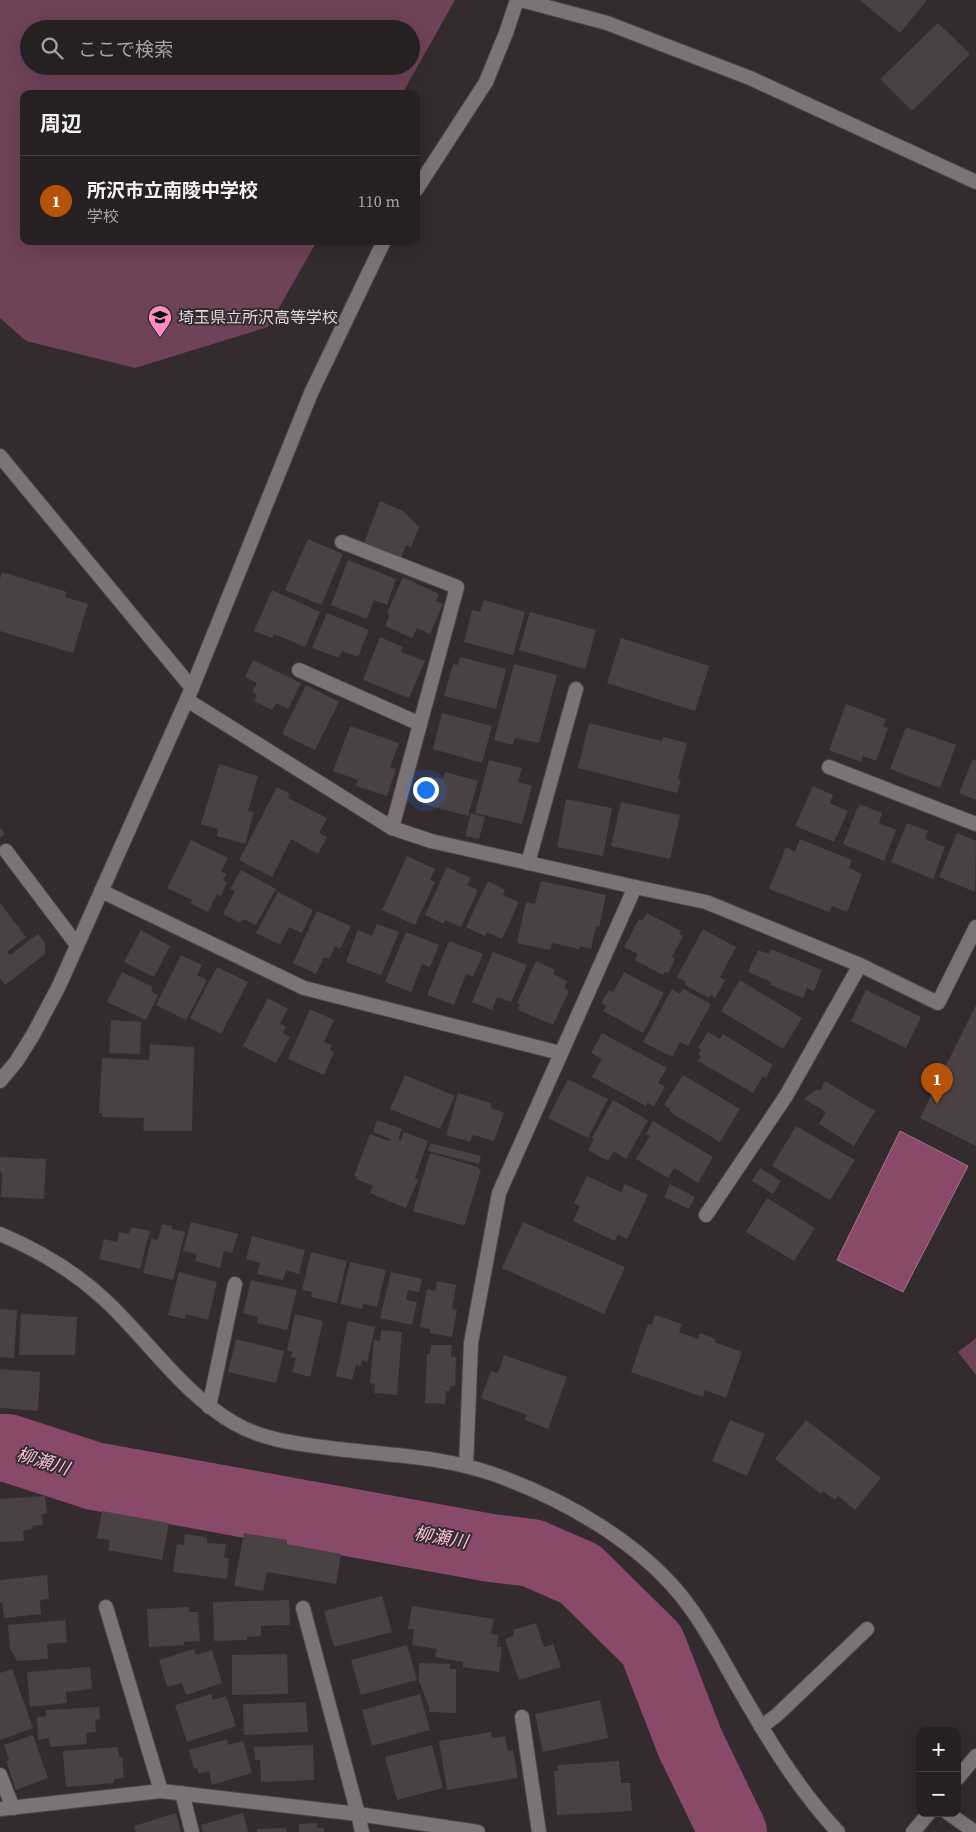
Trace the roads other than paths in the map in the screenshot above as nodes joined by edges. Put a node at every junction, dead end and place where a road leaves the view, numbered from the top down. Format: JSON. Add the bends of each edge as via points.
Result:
{"nodes":[{"id":1,"x":517,"y":0,"type":"edge"},
{"id":2,"x":521,"y":0,"type":"edge"},
{"id":3,"x":976,"y":182,"type":"edge"},
{"id":4,"x":420,"y":184,"type":"edge"},
{"id":5,"x":382,"y":245,"type":"edge"},
{"id":6,"x":0,"y":456,"type":"edge"},
{"id":7,"x":342,"y":542,"type":"dead end"},
{"id":8,"x":299,"y":670,"type":"dead end"},
{"id":9,"x":576,"y":689,"type":"dead end"},
{"id":10,"x":189,"y":694,"type":"junction"},
{"id":11,"x":420,"y":724,"type":"junction"},
{"id":12,"x":829,"y":767,"type":"dead end"},
{"id":13,"x":976,"y":824,"type":"edge"},
{"id":14,"x":392,"y":828,"type":"junction"},
{"id":15,"x":6,"y":851,"type":"dead end"},
{"id":16,"x":528,"y":863,"type":"junction"},
{"id":17,"x":635,"y":887,"type":"junction"},
{"id":18,"x":101,"y":891,"type":"junction"},
{"id":19,"x":976,"y":927,"type":"edge"},
{"id":20,"x":77,"y":945,"type":"junction"},
{"id":21,"x":860,"y":965,"type":"junction"},
{"id":22,"x":560,"y":1053,"type":"junction"},
{"id":23,"x":0,"y":1081,"type":"edge"},
{"id":24,"x":706,"y":1215,"type":"dead end"},
{"id":25,"x":0,"y":1234,"type":"edge"},
{"id":26,"x":235,"y":1284,"type":"dead end"},
{"id":27,"x":209,"y":1406,"type":"junction"},
{"id":28,"x":466,"y":1466,"type":"junction"},
{"id":29,"x":106,"y":1607,"type":"dead end"},
{"id":30,"x":303,"y":1608,"type":"dead end"},
{"id":31,"x":867,"y":1629,"type":"dead end"},
{"id":32,"x":522,"y":1717,"type":"dead end"},
{"id":33,"x":761,"y":1727,"type":"junction"},
{"id":34,"x":976,"y":1756,"type":"edge"},
{"id":35,"x":961,"y":1774,"type":"edge"},
{"id":36,"x":0,"y":1775,"type":"edge"},
{"id":37,"x":161,"y":1792,"type":"junction"},
{"id":38,"x":182,"y":1793,"type":"junction"},
{"id":39,"x":6,"y":1808,"type":"edge"},
{"id":40,"x":358,"y":1814,"type":"junction"},
{"id":41,"x":926,"y":1817,"type":"edge"},
{"id":42,"x":954,"y":1817,"type":"edge"},
{"id":43,"x":192,"y":1832,"type":"edge"},
{"id":44,"x":362,"y":1832,"type":"edge"},
{"id":45,"x":478,"y":1832,"type":"edge"},
{"id":46,"x":539,"y":1832,"type":"edge"},
{"id":47,"x":838,"y":1832,"type":"edge"},
{"id":48,"x":913,"y":1832,"type":"edge"},
{"id":49,"x":975,"y":1832,"type":"edge"}],
"edges":[{"from":1,"to":4,"type":"street","via":[[486,82]]},
{"from":2,"to":3,"type":"street","via":[[607,23],[750,78]]},
{"from":5,"to":10,"type":"street","via":[[311,393]]},
{"from":6,"to":10,"type":"street"},
{"from":7,"to":11,"type":"street","via":[[457,587]]},
{"from":8,"to":11,"type":"street"},
{"from":9,"to":16,"type":"street"},
{"from":10,"to":14,"type":"street"},
{"from":10,"to":18,"type":"street"},
{"from":11,"to":14,"type":"street"},
{"from":12,"to":13,"type":"street"},
{"from":14,"to":16,"type":"street","via":[[431,841]]},
{"from":15,"to":20,"type":"street"},
{"from":16,"to":17,"type":"street"},
{"from":17,"to":21,"type":"street","via":[[706,902]]},
{"from":17,"to":22,"type":"street"},
{"from":18,"to":20,"type":"street"},
{"from":18,"to":22,"type":"street","via":[[304,988]]},
{"from":19,"to":21,"type":"street","via":[[938,1004]]},
{"from":20,"to":23,"type":"street","via":[[33,1035]]},
{"from":21,"to":24,"type":"street","via":[[786,1096]]},
{"from":22,"to":28,"type":"street","via":[[499,1193],[471,1344]]},
{"from":25,"to":27,"type":"street","via":[[31,1247],[72,1273],[104,1299]]},
{"from":26,"to":27,"type":"street"},
{"from":27,"to":28,"type":"street","via":[[256,1434],[287,1443],[402,1455]]},
{"from":28,"to":33,"type":"street","via":[[493,1474],[566,1506],[628,1545],[651,1564],[688,1605],[707,1633]]},
{"from":29,"to":37,"type":"street"},
{"from":30,"to":40,"type":"street"},
{"from":31,"to":33,"type":"street","via":[[778,1715]]},
{"from":32,"to":46,"type":"street"},
{"from":33,"to":47,"type":"street","via":[[784,1765]]},
{"from":34,"to":35,"type":"street"},
{"from":36,"to":39,"type":"street"},
{"from":37,"to":38,"type":"street"},
{"from":37,"to":39,"type":"street"},
{"from":38,"to":40,"type":"street"},
{"from":38,"to":43,"type":"street"},
{"from":40,"to":44,"type":"street"},
{"from":40,"to":45,"type":"street"},
{"from":41,"to":48,"type":"street"},
{"from":42,"to":49,"type":"street"}]}
